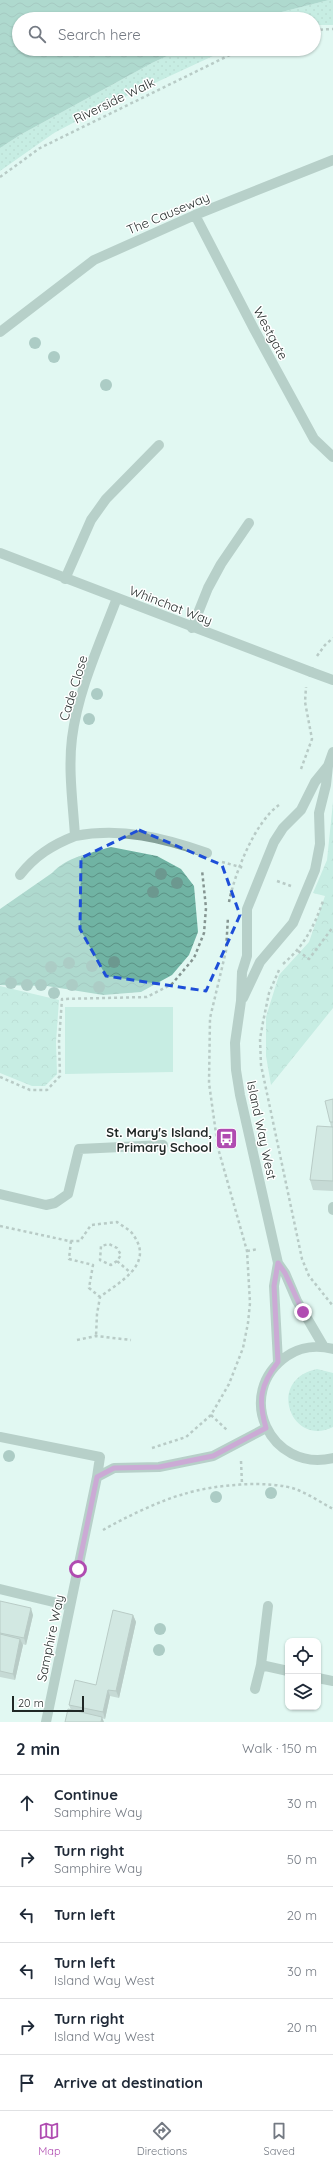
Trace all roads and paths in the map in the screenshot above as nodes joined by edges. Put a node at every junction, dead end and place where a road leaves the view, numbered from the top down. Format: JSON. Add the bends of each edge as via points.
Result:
{"nodes":[{"id":1,"x":333,"y":28,"type":"edge"},
{"id":2,"x":321,"y":29,"type":"edge"},
{"id":3,"x":228,"y":56,"type":"edge"},
{"id":4,"x":333,"y":160,"type":"edge"},
{"id":5,"x":0,"y":177,"type":"edge"},
{"id":6,"x":195,"y":214,"type":"junction"},
{"id":7,"x":0,"y":332,"type":"edge"},
{"id":8,"x":159,"y":445,"type":"dead end"},
{"id":9,"x":333,"y":457,"type":"edge"},
{"id":10,"x":250,"y":523,"type":"dead end"},
{"id":11,"x":0,"y":554,"type":"edge"},
{"id":12,"x":65,"y":578,"type":"junction"},
{"id":13,"x":117,"y":598,"type":"junction"},
{"id":14,"x":192,"y":628,"type":"junction"},
{"id":15,"x":333,"y":680,"type":"edge"},
{"id":16,"x":333,"y":752,"type":"edge"},
{"id":17,"x":328,"y":766,"type":"junction"},
{"id":18,"x":75,"y":836,"type":"junction"},
{"id":19,"x":207,"y":853,"type":"dead end"},
{"id":20,"x":218,"y":862,"type":"dead end"},
{"id":21,"x":204,"y":868,"type":"dead end"},
{"id":22,"x":20,"y":875,"type":"dead end"},
{"id":23,"x":260,"y":875,"type":"junction"},
{"id":24,"x":306,"y":892,"type":"junction"},
{"id":25,"x":333,"y":927,"type":"edge"},
{"id":26,"x":298,"y":951,"type":"junction"},
{"id":27,"x":241,"y":1001,"type":"junction"},
{"id":28,"x":0,"y":1077,"type":"edge"},
{"id":29,"x":163,"y":1145,"type":"dead end"},
{"id":30,"x":0,"y":1194,"type":"edge"},
{"id":31,"x":333,"y":1207,"type":"edge"},
{"id":32,"x":333,"y":1210,"type":"edge"},
{"id":33,"x":0,"y":1226,"type":"edge"},
{"id":34,"x":72,"y":1241,"type":"junction"},
{"id":35,"x":257,"y":1249,"type":"dead end"},
{"id":36,"x":247,"y":1251,"type":"dead end"},
{"id":37,"x":117,"y":1261,"type":"junction"},
{"id":38,"x":278,"y":1263,"type":"junction"},
{"id":39,"x":132,"y":1273,"type":"junction"},
{"id":40,"x":100,"y":1297,"type":"junction"},
{"id":41,"x":333,"y":1306,"type":"edge"},
{"id":42,"x":96,"y":1336,"type":"junction"},
{"id":43,"x":77,"y":1340,"type":"dead end"},
{"id":44,"x":132,"y":1340,"type":"dead end"},
{"id":45,"x":328,"y":1348,"type":"edge"},
{"id":46,"x":278,"y":1362,"type":"junction"},
{"id":47,"x":211,"y":1415,"type":"dead end"},
{"id":48,"x":222,"y":1425,"type":"dead end"},
{"id":49,"x":266,"y":1428,"type":"junction"},
{"id":50,"x":0,"y":1437,"type":"edge"},
{"id":51,"x":333,"y":1458,"type":"edge"},
{"id":52,"x":241,"y":1469,"type":"dead end"},
{"id":53,"x":97,"y":1477,"type":"junction"},
{"id":54,"x":242,"y":1484,"type":"junction"},
{"id":55,"x":333,"y":1509,"type":"edge"},
{"id":56,"x":83,"y":1542,"type":"junction"},
{"id":57,"x":0,"y":1589,"type":"edge"},
{"id":58,"x":70,"y":1606,"type":"junction"},
{"id":59,"x":268,"y":1606,"type":"dead end"},
{"id":60,"x":261,"y":1664,"type":"junction"},
{"id":61,"x":285,"y":1670,"type":"edge"},
{"id":62,"x":321,"y":1679,"type":"edge"},
{"id":63,"x":333,"y":1681,"type":"edge"},
{"id":64,"x":255,"y":1689,"type":"dead end"},
{"id":65,"x":46,"y":1722,"type":"edge"}],
"edges":[{"from":1,"to":2,"type":"path"},
{"from":3,"to":5,"type":"path","name":"Riverside Walk","via":[[40,148]]},
{"from":4,"to":6,"type":"street","name":"The Causeway"},
{"from":6,"to":7,"type":"street","name":"The Causeway","via":[[94,260]]},
{"from":6,"to":9,"type":"street","name":"Westgate","via":[[314,439]]},
{"from":8,"to":12,"type":"street","via":[[106,499],[91,520]]},
{"from":10,"to":14,"type":"street","via":[[221,564]]},
{"from":11,"to":12,"type":"street","name":"Whinchat Way"},
{"from":12,"to":13,"type":"street","name":"Whinchat Way"},
{"from":13,"to":14,"type":"street","name":"Whinchat Way"},
{"from":13,"to":18,"type":"street","name":"Cade Close","via":[[75,720],[71,763]]},
{"from":14,"to":15,"type":"street","name":"Whinchat Way"},
{"from":16,"to":17,"type":"street","name":"Island Way West"},
{"from":17,"to":23,"type":"street","name":"Island Way West","via":[[315,782],[301,810],[276,837]]},
{"from":17,"to":24,"type":"street","name":"Island Way West","via":[[319,813],[318,857]]},
{"from":18,"to":19,"type":"street","via":[[95,833],[143,834]]},
{"from":18,"to":22,"type":"street","via":[[44,851]]},
{"from":20,"to":23,"type":"path","via":[[226,862]]},
{"from":21,"to":28,"type":"path","via":[[201,871],[206,908],[204,933],[194,958],[172,984],[147,997],[62,999],[60,1076],[47,1090],[30,1090]]},
{"from":23,"to":24,"type":"path"},
{"from":23,"to":27,"type":"street","name":"Island Way West","via":[[247,910],[247,949],[242,972]]},
{"from":24,"to":26,"type":"path","via":[[324,899],[310,934]]},
{"from":24,"to":27,"type":"street","name":"Island Way West","via":[[290,927],[260,962]]},
{"from":25,"to":26,"type":"path","via":[[309,959]]},
{"from":26,"to":41,"type":"path","via":[[278,971],[271,988],[261,1032],[261,1066],[302,1259],[310,1276]]},
{"from":27,"to":38,"type":"street","name":"Island Way West","via":[[235,1043],[237,1079]]},
{"from":29,"to":30,"type":"street","via":[[78,1149],[68,1194],[55,1203],[46,1205]]},
{"from":31,"to":32,"type":"street"},
{"from":33,"to":34,"type":"path"},
{"from":34,"to":39,"type":"path","via":[[80,1241],[91,1225],[117,1222],[134,1235],[140,1252],[136,1270]]},
{"from":34,"to":40,"type":"path","via":[[69,1259],[93,1265],[89,1288]]},
{"from":35,"to":36,"type":"path"},
{"from":37,"to":37,"type":"path","via":[[121,1255],[117,1248],[109,1244],[101,1246],[100,1260],[111,1265]]},
{"from":37,"to":39,"type":"path"},
{"from":38,"to":45,"type":"street","name":"Island Way West","via":[[297,1301]]},
{"from":38,"to":46,"type":"street","name":"Island Way West","via":[[274,1286]]},
{"from":39,"to":40,"type":"path"},
{"from":40,"to":42,"type":"path"},
{"from":42,"to":43,"type":"path"},
{"from":42,"to":44,"type":"path"},
{"from":45,"to":46,"type":"street","via":[[307,1347],[291,1353]]},
{"from":46,"to":49,"type":"street","via":[[267,1376],[261,1393],[261,1411]]},
{"from":47,"to":48,"type":"path"},
{"from":49,"to":51,"type":"street","via":[[275,1442],[289,1453],[305,1459]]},
{"from":49,"to":53,"type":"street","via":[[213,1456],[159,1467],[114,1468]]},
{"from":50,"to":53,"type":"street","name":"Samphire Way","via":[[100,1457]]},
{"from":52,"to":54,"type":"path"},
{"from":53,"to":56,"type":"street","name":"Samphire Way"},
{"from":54,"to":55,"type":"path","via":[[297,1490]]},
{"from":54,"to":56,"type":"path","via":[[184,1494],[118,1521]]},
{"from":56,"to":58,"type":"street","name":"Samphire Way"},
{"from":57,"to":58,"type":"street"},
{"from":58,"to":65,"type":"street","name":"Samphire Way"},
{"from":59,"to":60,"type":"street"},
{"from":60,"to":61,"type":"street"},
{"from":60,"to":64,"type":"street"},
{"from":62,"to":63,"type":"street"}]}
